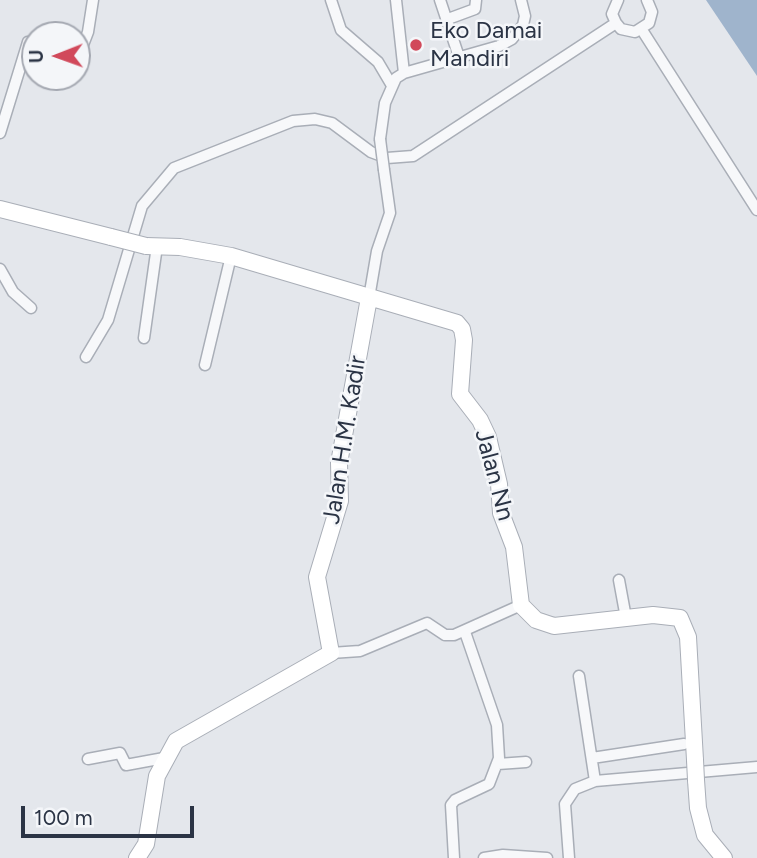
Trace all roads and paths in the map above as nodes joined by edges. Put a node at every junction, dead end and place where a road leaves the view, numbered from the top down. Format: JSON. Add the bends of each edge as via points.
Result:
{"nodes":[{"id":1,"x":93,"y":0,"type":"edge"},
{"id":2,"x":331,"y":0,"type":"edge"},
{"id":3,"x":396,"y":0,"type":"edge"},
{"id":4,"x":440,"y":0,"type":"edge"},
{"id":5,"x":476,"y":0,"type":"edge"},
{"id":6,"x":521,"y":0,"type":"edge"},
{"id":7,"x":618,"y":0,"type":"edge"},
{"id":8,"x":647,"y":0,"type":"edge"},
{"id":9,"x":449,"y":19,"type":"junction"},
{"id":10,"x":90,"y":21,"type":"edge"},
{"id":11,"x":616,"y":23,"type":"junction"},
{"id":12,"x":642,"y":30,"type":"junction"},
{"id":13,"x":459,"y":57,"type":"junction"},
{"id":14,"x":21,"y":67,"type":"edge"},
{"id":15,"x":404,"y":73,"type":"junction"},
{"id":16,"x":391,"y":84,"type":"junction"},
{"id":17,"x":0,"y":133,"type":"edge"},
{"id":18,"x":0,"y":209,"type":"edge"},
{"id":19,"x":757,"y":210,"type":"edge"},
{"id":20,"x":151,"y":246,"type":"junction"},
{"id":21,"x":231,"y":256,"type":"junction"},
{"id":22,"x":0,"y":270,"type":"edge"},
{"id":23,"x":369,"y":298,"type":"junction"},
{"id":24,"x":31,"y":308,"type":"dead end"},
{"id":25,"x":144,"y":338,"type":"dead end"},
{"id":26,"x":86,"y":357,"type":"dead end"},
{"id":27,"x":205,"y":365,"type":"dead end"},
{"id":28,"x":619,"y":580,"type":"dead end"},
{"id":29,"x":521,"y":605,"type":"junction"},
{"id":30,"x":626,"y":618,"type":"junction"},
{"id":31,"x":465,"y":632,"type":"junction"},
{"id":32,"x":331,"y":653,"type":"junction"},
{"id":33,"x":579,"y":676,"type":"dead end"},
{"id":34,"x":684,"y":744,"type":"dead end"},
{"id":35,"x":88,"y":758,"type":"dead end"},
{"id":36,"x":164,"y":758,"type":"junction"},
{"id":37,"x":592,"y":758,"type":"junction"},
{"id":38,"x":527,"y":762,"type":"dead end"},
{"id":39,"x":498,"y":764,"type":"junction"},
{"id":40,"x":757,"y":767,"type":"edge"},
{"id":41,"x":595,"y":781,"type":"junction"},
{"id":42,"x":137,"y":858,"type":"edge"},
{"id":43,"x":454,"y":858,"type":"edge"},
{"id":44,"x":484,"y":858,"type":"edge"},
{"id":45,"x":547,"y":858,"type":"edge"},
{"id":46,"x":569,"y":858,"type":"edge"},
{"id":47,"x":724,"y":858,"type":"edge"}],
"edges":[{"from":1,"to":10,"type":"street"},
{"from":2,"to":16,"type":"street","via":[[341,30],[378,62]]},
{"from":3,"to":15,"type":"street"},
{"from":4,"to":9,"type":"street"},
{"from":5,"to":9,"type":"street","via":[[475,9]]},
{"from":6,"to":13,"type":"street","via":[[523,25],[512,38]]},
{"from":7,"to":11,"type":"street","via":[[612,13]]},
{"from":8,"to":12,"type":"street","via":[[652,12]]},
{"from":9,"to":13,"type":"street"},
{"from":11,"to":12,"type":"street","via":[[628,32]]},
{"from":11,"to":26,"type":"street","via":[[413,156],[387,158],[371,152],[332,123],[316,119],[293,121],[173,168],[142,206],[108,320]]},
{"from":12,"to":19,"type":"street"},
{"from":13,"to":15,"type":"street"},
{"from":14,"to":17,"type":"street"},
{"from":15,"to":16,"type":"street"},
{"from":16,"to":23,"type":"street","bridge":true,"via":[[380,126],[390,213],[377,251]]},
{"from":18,"to":20,"type":"street","name":"Jalan Nn","bridge":true},
{"from":20,"to":21,"type":"street","name":"Jalan Nn"},
{"from":20,"to":25,"type":"street"},
{"from":21,"to":23,"type":"street","name":"Jalan Nn"},
{"from":21,"to":27,"type":"street"},
{"from":22,"to":24,"type":"street","via":[[13,292]]},
{"from":23,"to":29,"type":"street","name":"Jalan Nn","via":[[450,320],[462,328],[458,388],[488,437],[501,513],[514,547]]},
{"from":23,"to":32,"type":"street","name":"Jalan H.M. Kadir","via":[[339,463],[340,500],[317,577]]},
{"from":28,"to":30,"type":"street"},
{"from":29,"to":30,"type":"street","via":[[545,626]]},
{"from":29,"to":31,"type":"street"},
{"from":30,"to":47,"type":"street","bridge":true,"via":[[673,615],[685,626],[698,808],[705,835]]},
{"from":31,"to":32,"type":"street","via":[[445,635],[427,623],[360,651]]},
{"from":31,"to":39,"type":"street","via":[[497,725]]},
{"from":32,"to":36,"type":"street","via":[[184,736]]},
{"from":33,"to":37,"type":"street"},
{"from":34,"to":37,"type":"street"},
{"from":35,"to":36,"type":"street","via":[[120,753],[126,765]]},
{"from":36,"to":42,"type":"street","via":[[146,844]]},
{"from":37,"to":41,"type":"street"},
{"from":38,"to":39,"type":"street"},
{"from":39,"to":43,"type":"street","via":[[489,784],[451,805]]},
{"from":40,"to":41,"type":"street"},
{"from":41,"to":46,"type":"street","via":[[575,789],[565,804]]},
{"from":44,"to":45,"type":"street"}]}
